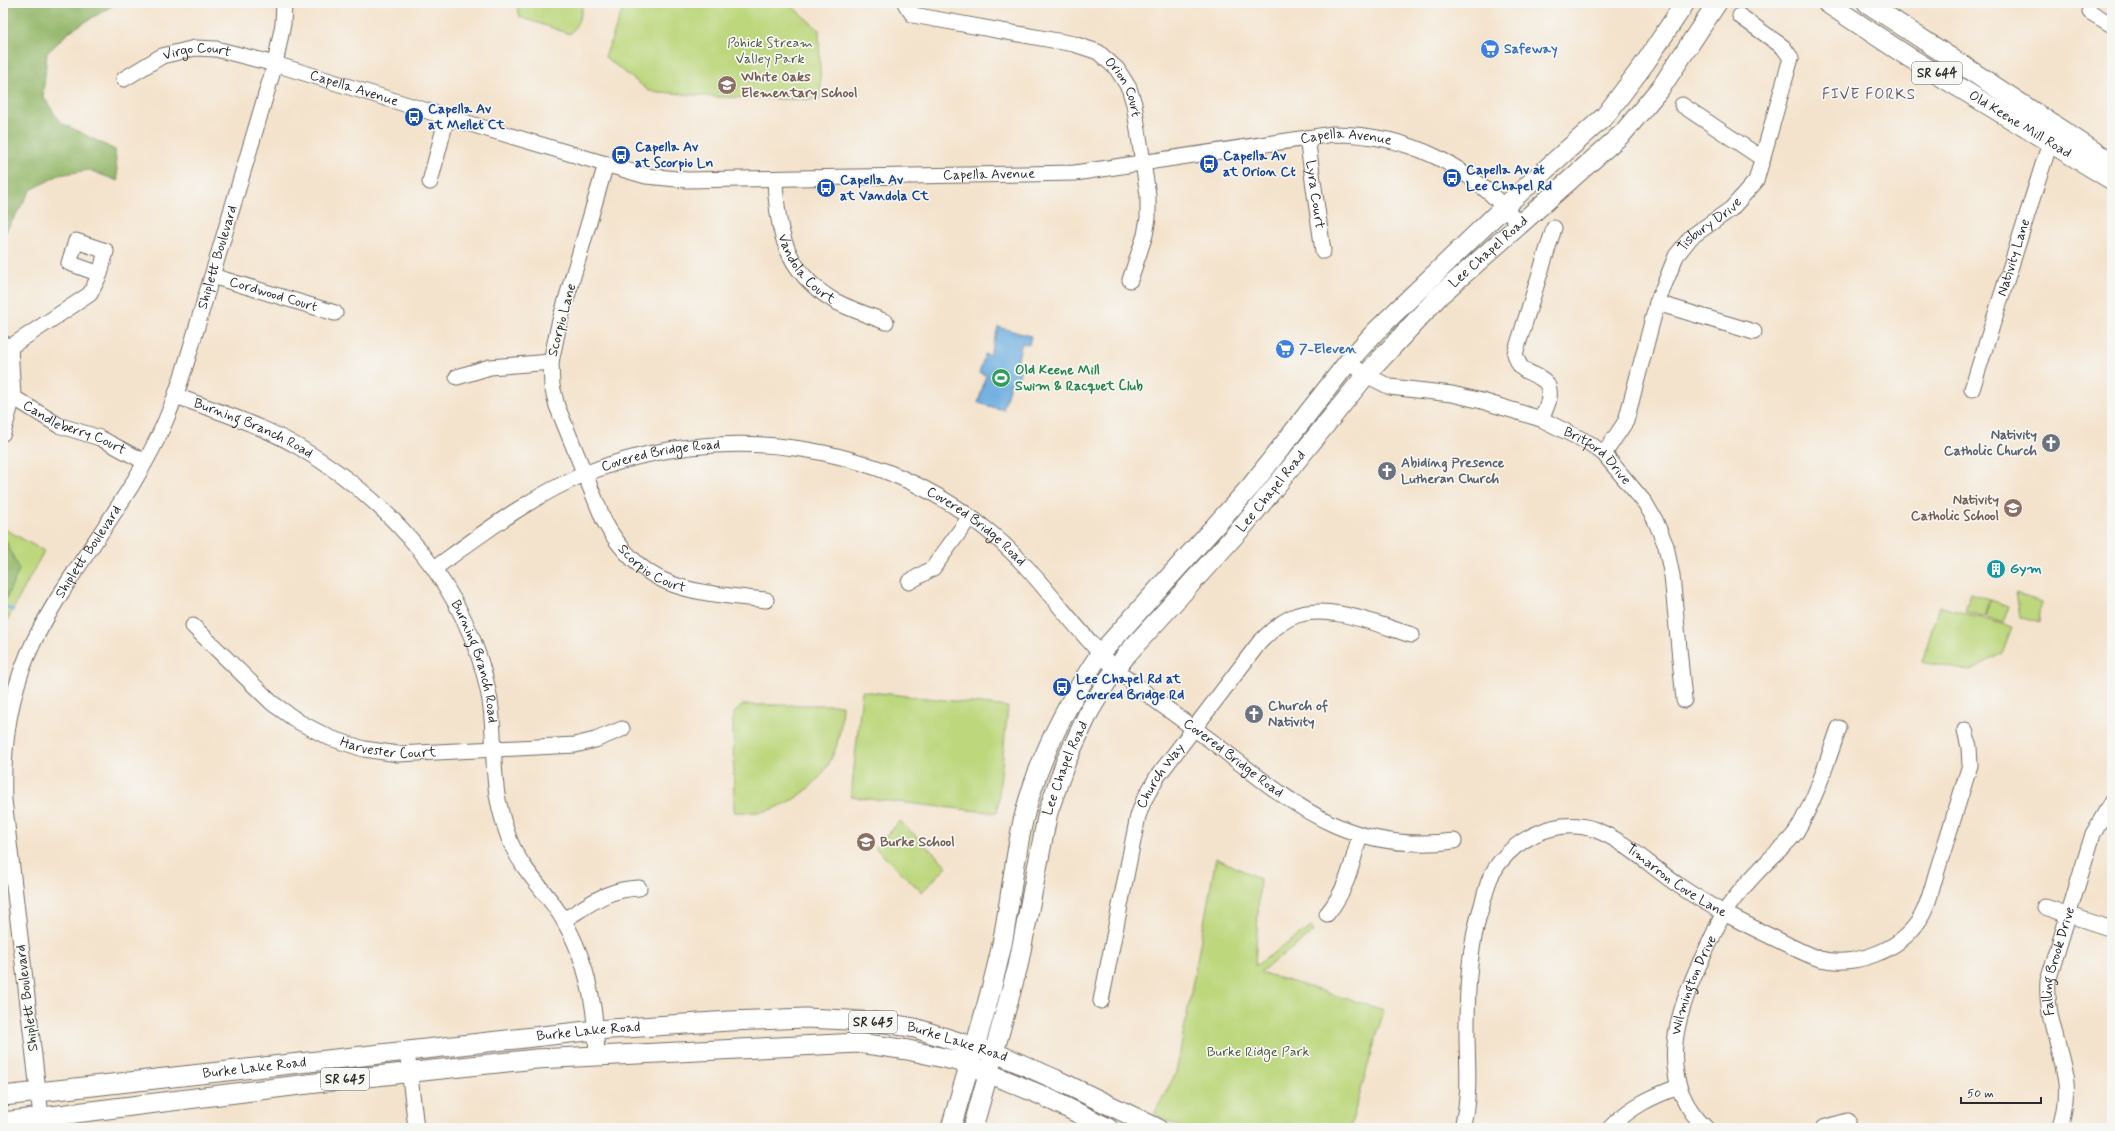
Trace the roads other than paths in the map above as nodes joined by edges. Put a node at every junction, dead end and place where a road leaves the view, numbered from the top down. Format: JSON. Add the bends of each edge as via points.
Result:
{"nodes":[{"id":1,"x":284,"y":3,"type":"edge"},
{"id":2,"x":905,"y":3,"type":"edge"},
{"id":3,"x":1685,"y":3,"type":"edge"},
{"id":4,"x":1717,"y":3,"type":"edge"},
{"id":5,"x":1827,"y":3,"type":"edge"},
{"id":6,"x":1867,"y":3,"type":"edge"},
{"id":7,"x":2090,"y":12,"type":"dead end"},
{"id":8,"x":1740,"y":16,"type":"dead end"},
{"id":9,"x":2112,"y":25,"type":"edge"},
{"id":10,"x":275,"y":64,"type":"junction"},
{"id":11,"x":124,"y":79,"type":"dead end"},
{"id":12,"x":1682,"y":105,"type":"dead end"},
{"id":13,"x":447,"y":117,"type":"junction"},
{"id":14,"x":2052,"y":134,"type":"junction"},
{"id":15,"x":1306,"y":138,"type":"junction"},
{"id":16,"x":1763,"y":159,"type":"junction"},
{"id":17,"x":1143,"y":163,"type":"junction"},
{"id":18,"x":2112,"y":163,"type":"edge"},
{"id":19,"x":606,"y":164,"type":"junction"},
{"id":20,"x":775,"y":179,"type":"junction"},
{"id":21,"x":2112,"y":180,"type":"edge"},
{"id":22,"x":430,"y":182,"type":"dead end"},
{"id":23,"x":1505,"y":206,"type":"junction"},
{"id":24,"x":1520,"y":225,"type":"junction"},
{"id":25,"x":1554,"y":228,"type":"dead end"},
{"id":26,"x":1323,"y":251,"type":"dead end"},
{"id":27,"x":100,"y":274,"type":"dead end"},
{"id":28,"x":212,"y":276,"type":"junction"},
{"id":29,"x":1130,"y":280,"type":"dead end"},
{"id":30,"x":1657,"y":303,"type":"junction"},
{"id":31,"x":335,"y":313,"type":"dead end"},
{"id":32,"x":886,"y":322,"type":"dead end"},
{"id":33,"x":1754,"y":332,"type":"dead end"},
{"id":34,"x":7,"y":345,"type":"edge"},
{"id":35,"x":551,"y":362,"type":"junction"},
{"id":36,"x":1348,"y":362,"type":"junction"},
{"id":37,"x":1366,"y":375,"type":"junction"},
{"id":38,"x":457,"y":377,"type":"dead end"},
{"id":39,"x":1972,"y":388,"type":"dead end"},
{"id":40,"x":176,"y":396,"type":"junction"},
{"id":41,"x":14,"y":397,"type":"junction"},
{"id":42,"x":1542,"y":419,"type":"junction"},
{"id":43,"x":3,"y":433,"type":"edge"},
{"id":44,"x":1604,"y":454,"type":"junction"},
{"id":45,"x":145,"y":462,"type":"junction"},
{"id":46,"x":585,"y":474,"type":"junction"},
{"id":47,"x":970,"y":517,"type":"junction"},
{"id":48,"x":435,"y":568,"type":"junction"},
{"id":49,"x":909,"y":582,"type":"dead end"},
{"id":50,"x":766,"y":600,"type":"dead end"},
{"id":51,"x":193,"y":626,"type":"dead end"},
{"id":52,"x":1412,"y":635,"type":"dead end"},
{"id":53,"x":1100,"y":654,"type":"junction"},
{"id":54,"x":1116,"y":668,"type":"junction"},
{"id":55,"x":1684,"y":700,"type":"dead end"},
{"id":56,"x":622,"y":728,"type":"dead end"},
{"id":57,"x":1194,"y":728,"type":"junction"},
{"id":58,"x":1838,"y":728,"type":"dead end"},
{"id":59,"x":1965,"y":730,"type":"dead end"},
{"id":60,"x":494,"y":750,"type":"junction"},
{"id":61,"x":2112,"y":801,"type":"edge"},
{"id":62,"x":1360,"y":835,"type":"junction"},
{"id":63,"x":1454,"y":841,"type":"dead end"},
{"id":64,"x":6,"y":851,"type":"edge"},
{"id":65,"x":638,"y":888,"type":"dead end"},
{"id":66,"x":2045,"y":907,"type":"dead end"},
{"id":67,"x":1327,"y":914,"type":"dead end"},
{"id":68,"x":1724,"y":914,"type":"junction"},
{"id":69,"x":2068,"y":914,"type":"junction"},
{"id":70,"x":564,"y":920,"type":"junction"},
{"id":71,"x":2112,"y":929,"type":"edge"},
{"id":72,"x":1101,"y":1001,"type":"dead end"},
{"id":73,"x":596,"y":1030,"type":"junction"},
{"id":74,"x":407,"y":1051,"type":"junction"},
{"id":75,"x":994,"y":1054,"type":"junction"},
{"id":76,"x":597,"y":1055,"type":"junction"},
{"id":77,"x":972,"y":1056,"type":"junction"},
{"id":78,"x":409,"y":1072,"type":"junction"},
{"id":79,"x":987,"y":1074,"type":"junction"},
{"id":80,"x":1678,"y":1087,"type":"junction"},
{"id":81,"x":38,"y":1092,"type":"junction"},
{"id":82,"x":3,"y":1096,"type":"edge"},
{"id":83,"x":41,"y":1116,"type":"junction"},
{"id":84,"x":1848,"y":1121,"type":"dead end"},
{"id":85,"x":3,"y":1122,"type":"edge"},
{"id":86,"x":416,"y":1128,"type":"edge"},
{"id":87,"x":951,"y":1128,"type":"edge"},
{"id":88,"x":973,"y":1128,"type":"edge"},
{"id":89,"x":1108,"y":1128,"type":"edge"},
{"id":90,"x":1157,"y":1128,"type":"edge"},
{"id":91,"x":1462,"y":1128,"type":"edge"},
{"id":92,"x":1610,"y":1128,"type":"edge"},
{"id":93,"x":1706,"y":1128,"type":"edge"},
{"id":94,"x":1823,"y":1128,"type":"edge"},
{"id":95,"x":2060,"y":1128,"type":"edge"}],
"edges":[{"from":1,"to":10,"type":"street","name":"Shiplett Boulevard","via":[[283,24]]},
{"from":2,"to":17,"type":"street","name":"Orion Court","via":[[912,15],[1074,44],[1098,52],[1117,69],[1128,88],[1134,104]]},
{"from":3,"to":23,"type":"main road","name":"Lee Chapel Road","via":[[1645,63],[1604,116]]},
{"from":4,"to":24,"type":"main road","name":"Lee Chapel Road","via":[[1662,86],[1635,120],[1599,156]]},
{"from":5,"to":14,"type":"main road","name":"Old Keene Mill Road","number":"SR 644","via":[[1907,56]]},
{"from":6,"to":14,"type":"main road","name":"Old Keene Mill Road","number":"SR 644","via":[[1996,86]]},
{"from":7,"to":9,"type":"street"},
{"from":8,"to":16,"type":"street","name":"Tisbury Drive","via":[[1783,47],[1791,58]]},
{"from":10,"to":11,"type":"street","name":"Virgo Court","via":[[216,49],[195,48],[162,56]]},
{"from":10,"to":13,"type":"street","name":"Capella Avenue"},
{"from":10,"to":28,"type":"street","name":"Shiplett Boulevard"},
{"from":12,"to":16,"type":"street"},
{"from":13,"to":19,"type":"street","name":"Capella Avenue"},
{"from":13,"to":22,"type":"street"},
{"from":14,"to":18,"type":"main road","name":"Old Keene Mill Road","number":"SR 644"},
{"from":14,"to":21,"type":"main road","name":"Old Keene Mill Road","number":"SR 644"},
{"from":14,"to":39,"type":"street","name":"Nativity Lane"},
{"from":15,"to":17,"type":"street","name":"Capella Avenue"},
{"from":15,"to":23,"type":"street","name":"Capella Avenue","via":[[1357,134],[1413,146],[1455,167]]},
{"from":15,"to":26,"type":"street","name":"Lyra Court"},
{"from":16,"to":30,"type":"street","name":"Tisbury Drive","via":[[1756,181],[1731,209],[1691,237],[1676,256]]},
{"from":17,"to":20,"type":"street","name":"Capella Avenue","via":[[1075,173]]},
{"from":17,"to":29,"type":"street","name":"Orion Court","via":[[1148,195],[1148,218]]},
{"from":19,"to":20,"type":"street","name":"Capella Avenue","via":[[660,178]]},
{"from":19,"to":35,"type":"street","name":"Scorpio Lane","via":[[559,324]]},
{"from":20,"to":32,"type":"street","name":"Vandola Court","via":[[780,233],[789,254],[807,280],[833,300]]},
{"from":23,"to":24,"type":"street","name":"Capella Avenue"},
{"from":23,"to":36,"type":"main road","name":"Lee Chapel Road","via":[[1396,310]]},
{"from":24,"to":37,"type":"main road","name":"Lee Chapel Road","via":[[1439,296]]},
{"from":25,"to":42,"type":"street","via":[[1515,354],[1518,364],[1540,376],[1549,390],[1549,399]]},
{"from":27,"to":34,"type":"street","via":[[90,294]]},
{"from":28,"to":31,"type":"street","name":"Cordwood Court"},
{"from":28,"to":40,"type":"street","name":"Shiplett Boulevard"},
{"from":30,"to":33,"type":"street"},
{"from":30,"to":44,"type":"street","name":"Tisbury Drive","via":[[1626,421]]},
{"from":34,"to":41,"type":"street","name":"Candleberry Court"},
{"from":35,"to":38,"type":"street","via":[[490,367]]},
{"from":35,"to":46,"type":"street","name":"Scorpio Lane","via":[[552,386],[557,406]]},
{"from":36,"to":37,"type":"street","name":"Britford Drive"},
{"from":36,"to":53,"type":"main road","name":"Lee Chapel Road","via":[[1255,480]]},
{"from":37,"to":42,"type":"street","name":"Britford Drive","via":[[1390,387],[1452,394]]},
{"from":37,"to":54,"type":"main road","name":"Lee Chapel Road","via":[[1245,524]]},
{"from":40,"to":45,"type":"street","name":"Shiplett Boulevard"},
{"from":40,"to":48,"type":"street","name":"Burning Branch Road","via":[[264,429],[326,464],[389,516]]},
{"from":41,"to":43,"type":"street"},
{"from":41,"to":45,"type":"street","name":"Candleberry Court","via":[[58,425],[100,438]]},
{"from":42,"to":44,"type":"street","name":"Britford Drive","via":[[1589,443]]},
{"from":44,"to":55,"type":"street","name":"Britford Drive","via":[[1645,503],[1666,546],[1672,576]]},
{"from":45,"to":64,"type":"street","name":"Shiplett Boulevard","via":[[48,614],[21,673],[10,713],[4,758]]},
{"from":46,"to":47,"type":"street","name":"Covered Bridge Road","via":[[625,459],[677,448],[730,443],[784,446],[836,455],[884,471],[933,494]]},
{"from":46,"to":48,"type":"street","name":"Covered Bridge Road","via":[[533,499]]},
{"from":46,"to":50,"type":"street","name":"Scorpio Court","via":[[613,538],[628,557],[646,571],[666,582],[700,592]]},
{"from":47,"to":49,"type":"street","via":[[934,568]]},
{"from":47,"to":53,"type":"street","name":"Covered Bridge Road","via":[[1020,559]]},
{"from":48,"to":60,"type":"street","name":"Burning Branch Road","via":[[460,609],[477,648],[489,696]]},
{"from":51,"to":60,"type":"street","name":"Harvester Court","via":[[272,703],[299,722],[330,738],[364,749],[398,754]]},
{"from":52,"to":57,"type":"street","name":"Church Way","via":[[1335,612],[1307,612],[1291,618],[1275,627],[1260,643]]},
{"from":53,"to":54,"type":"street","name":"Covered Bridge Road"},
{"from":53,"to":77,"type":"main road","name":"Lee Chapel Road","via":[[1067,708],[1032,790],[1018,848],[1002,944]]},
{"from":54,"to":57,"type":"street","name":"Covered Bridge Road"},
{"from":54,"to":75,"type":"main road","name":"Lee Chapel Road","via":[[1089,712],[1056,788],[1042,838],[1018,966]]},
{"from":56,"to":60,"type":"street","name":"Harvester Court","via":[[595,740],[575,745]]},
{"from":57,"to":62,"type":"street","name":"Covered Bridge Road","via":[[1294,804],[1334,826]]},
{"from":57,"to":72,"type":"street","name":"Church Way","via":[[1157,777],[1138,816]]},
{"from":58,"to":68,"type":"street","name":"Wilmington Drive","via":[[1817,793],[1795,833],[1754,875]]},
{"from":59,"to":68,"type":"street","name":"Timarron Cove Lane","via":[[1969,746],[1968,773],[1919,922],[1900,942],[1874,955],[1846,961],[1820,959]]},
{"from":60,"to":70,"type":"street","name":"Burning Branch Road","via":[[498,800],[512,846],[534,882]]},
{"from":61,"to":69,"type":"street","name":"Falling Brook Drive","via":[[2093,834]]},
{"from":62,"to":63,"type":"street","name":"Covered Bridge Road","via":[[1402,843],[1430,844]]},
{"from":62,"to":67,"type":"street","via":[[1348,881],[1339,900]]},
{"from":64,"to":81,"type":"street","name":"Shiplett Boulevard"},
{"from":65,"to":70,"type":"street","via":[[622,888],[605,894]]},
{"from":66,"to":69,"type":"street"},
{"from":68,"to":80,"type":"street","name":"Wilmington Drive","via":[[1687,989],[1674,1053]]},
{"from":68,"to":91,"type":"street","name":"Timarron Cove Lane","via":[[1681,887],[1619,841],[1592,829],[1564,826],[1534,834],[1509,850],[1491,875],[1476,923],[1469,976],[1469,1084]]},
{"from":69,"to":71,"type":"street"},
{"from":69,"to":95,"type":"street","name":"Falling Brook Drive","via":[[2052,967],[2047,994],[2050,1022],[2066,1076],[2067,1098]]},
{"from":70,"to":73,"type":"street","name":"Burning Branch Road","via":[[582,958],[591,993]]},
{"from":73,"to":74,"type":"main road","name":"Burke Lake Road","number":"SR 645"},
{"from":73,"to":76,"type":"street","name":"Burning Branch Road"},
{"from":73,"to":77,"type":"main road","name":"Burke Lake Road","number":"SR 645","via":[[729,1021],[805,1018],[848,1020],[915,1028]]},
{"from":74,"to":78,"type":"street"},
{"from":74,"to":81,"type":"main road","name":"Burke Lake Road","number":"SR 645"},
{"from":75,"to":77,"type":"main road","name":"Burke Lake Road","number":"SR 645"},
{"from":75,"to":79,"type":"main road","name":"Lee Chapel Road"},
{"from":75,"to":90,"type":"main road","name":"Burke Lake Road","number":"SR 645","via":[[1055,1079]]},
{"from":76,"to":77,"type":"main road","name":"Burke Lake Road","number":"SR 645","via":[[860,1043]]},
{"from":76,"to":78,"type":"main road","name":"Burke Lake Road","number":"SR 645"},
{"from":77,"to":79,"type":"main road","name":"Burke Lake Road","number":"SR 645"},
{"from":77,"to":87,"type":"main road","name":"Lee Chapel Road"},
{"from":78,"to":83,"type":"main road","name":"Burke Lake Road","number":"SR 645"},
{"from":78,"to":86,"type":"street"},
{"from":79,"to":88,"type":"main road","name":"Lee Chapel Road"},
{"from":79,"to":89,"type":"main road","name":"Burke Lake Road","number":"SR 645","via":[[1041,1095]]},
{"from":80,"to":92,"type":"street","via":[[1643,1101],[1630,1109]]},
{"from":80,"to":93,"type":"street","name":"Wilmington Drive"},
{"from":81,"to":82,"type":"main road","name":"Burke Lake Road","number":"SR 645"},
{"from":81,"to":83,"type":"street","name":"Shiplett Boulevard"},
{"from":83,"to":85,"type":"main road","name":"Burke Lake Road","number":"SR 645"},
{"from":84,"to":94,"type":"street"}]}
